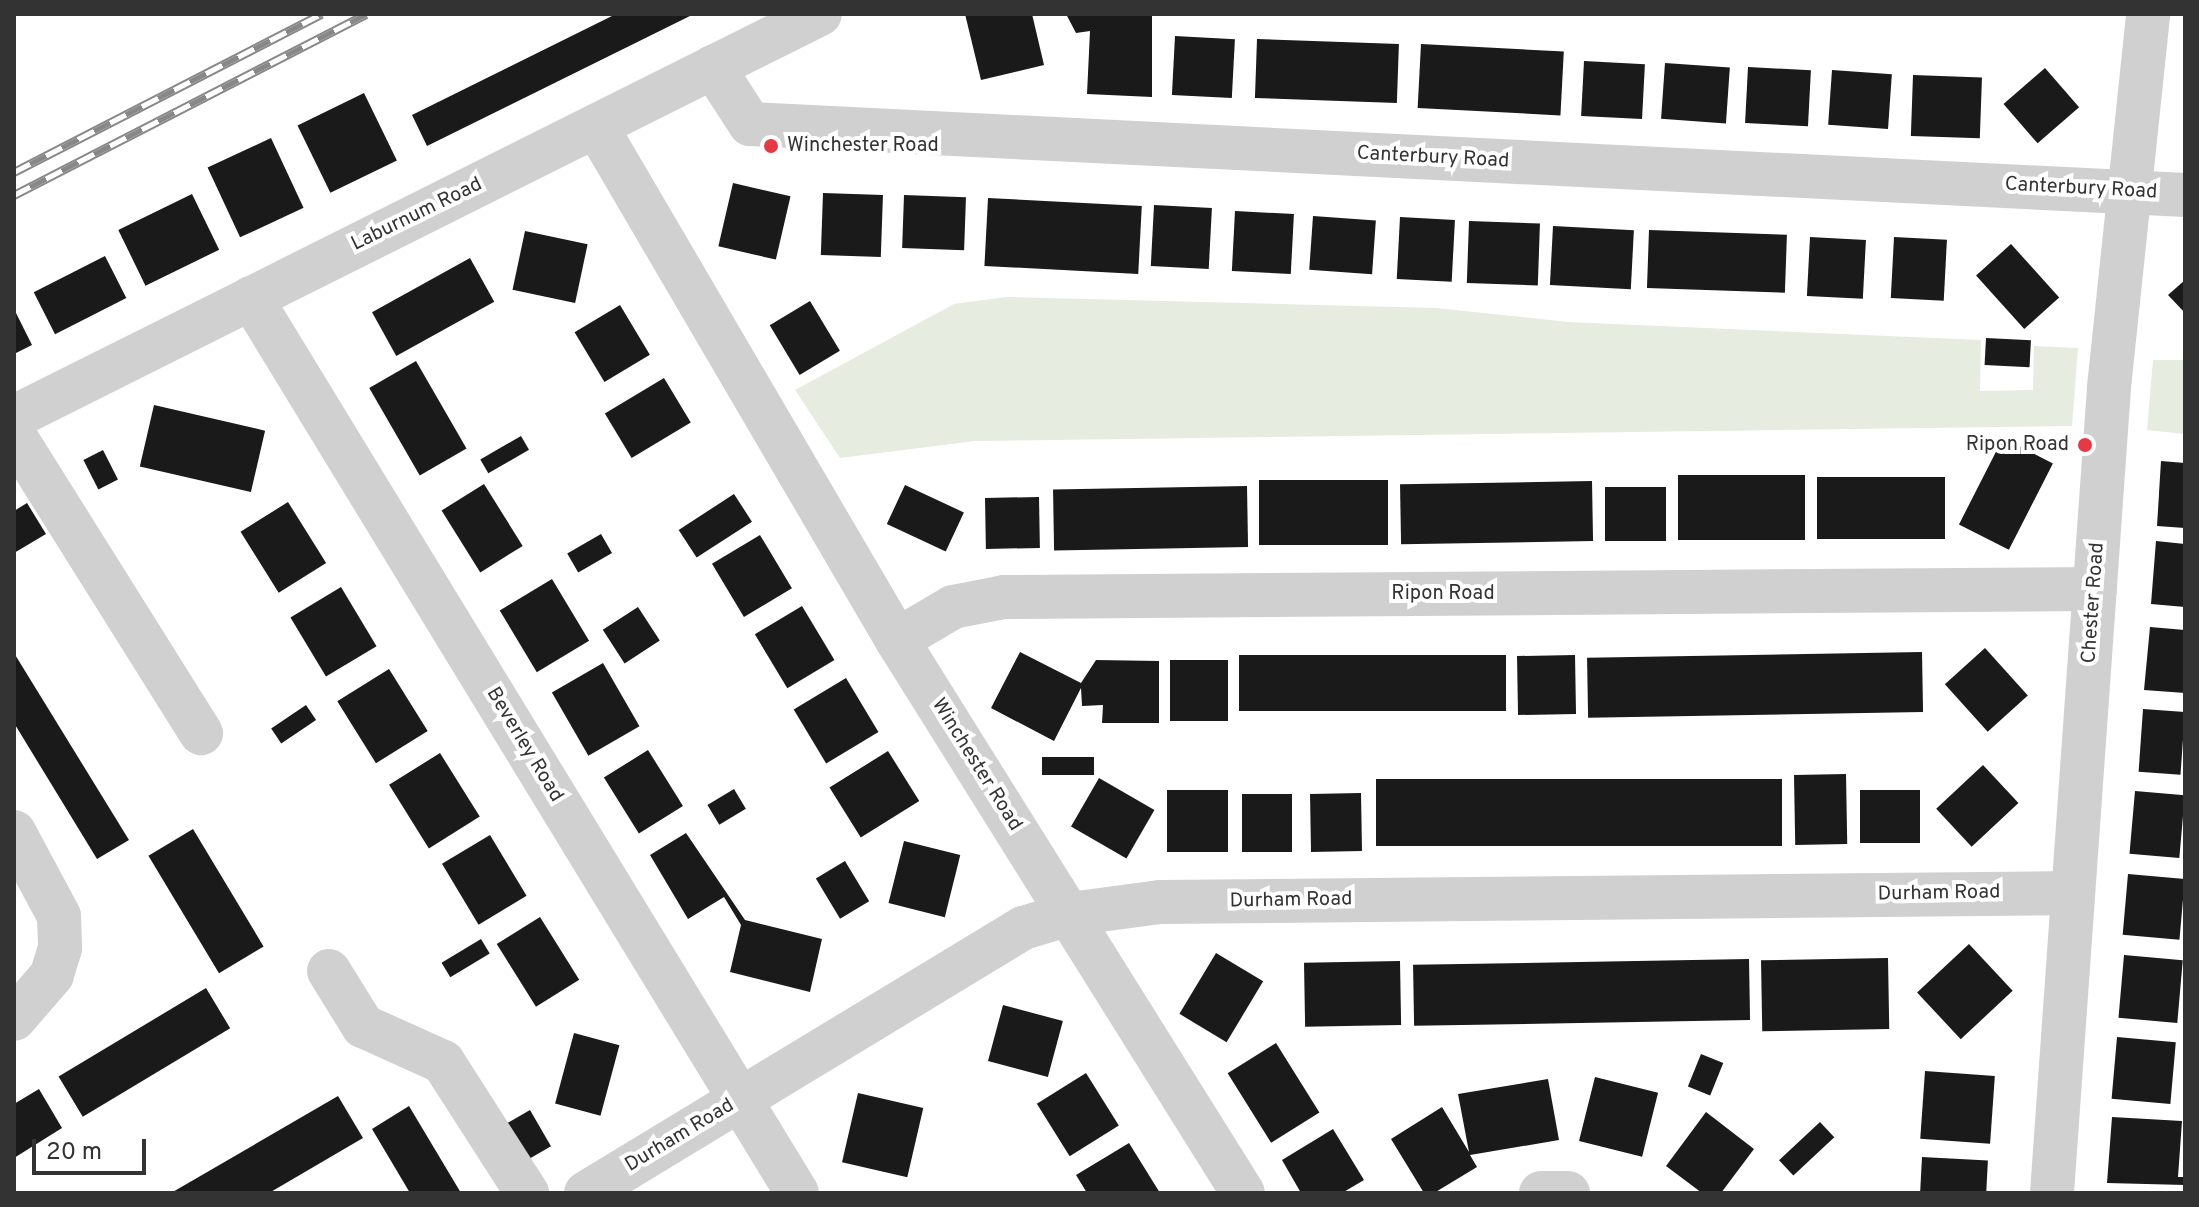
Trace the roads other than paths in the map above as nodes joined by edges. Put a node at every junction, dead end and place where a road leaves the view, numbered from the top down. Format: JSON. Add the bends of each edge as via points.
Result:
{"nodes":[{"id":1,"x":820,"y":14,"type":"edge"},
{"id":2,"x":2148,"y":14,"type":"edge"},
{"id":3,"x":713,"y":67,"type":"junction"},
{"id":4,"x":596,"y":126,"type":"junction"},
{"id":5,"x":2128,"y":192,"type":"junction"},
{"id":6,"x":2185,"y":195,"type":"edge"},
{"id":7,"x":251,"y":298,"type":"junction"},
{"id":8,"x":14,"y":417,"type":"edge"},
{"id":9,"x":14,"y":435,"type":"edge"},
{"id":10,"x":2095,"y":589,"type":"junction"},
{"id":11,"x":897,"y":640,"type":"junction"},
{"id":12,"x":201,"y":733,"type":"dead end"},
{"id":13,"x":14,"y":832,"type":"edge"},
{"id":14,"x":2073,"y":893,"type":"junction"},
{"id":15,"x":1070,"y":914,"type":"junction"},
{"id":16,"x":329,"y":971,"type":"dead end"},
{"id":17,"x":14,"y":1019,"type":"edge"},
{"id":18,"x":741,"y":1100,"type":"junction"},
{"id":19,"x":527,"y":1193,"type":"edge"},
{"id":20,"x":586,"y":1193,"type":"edge"},
{"id":21,"x":797,"y":1193,"type":"edge"},
{"id":22,"x":1243,"y":1193,"type":"edge"},
{"id":23,"x":1541,"y":1193,"type":"edge"},
{"id":24,"x":1568,"y":1193,"type":"edge"},
{"id":25,"x":2052,"y":1193,"type":"edge"}],
"edges":[{"from":1,"to":3,"type":"street","name":"Laburnum Road"},
{"from":2,"to":5,"type":"street","name":"Chester Road"},
{"from":3,"to":4,"type":"street","name":"Laburnum Road"},
{"from":3,"to":5,"type":"street","name":"Canterbury Road","via":[[750,124]]},
{"from":4,"to":7,"type":"street","name":"Laburnum Road"},
{"from":4,"to":11,"type":"street","name":"Winchester Road"},
{"from":5,"to":6,"type":"street","name":"Canterbury Road"},
{"from":5,"to":10,"type":"street","name":"Chester Road"},
{"from":7,"to":8,"type":"street","name":"Laburnum Road"},
{"from":7,"to":18,"type":"street","name":"Beverley Road"},
{"from":9,"to":12,"type":"street"},
{"from":10,"to":11,"type":"street","name":"Ripon Road","via":[[1004,597],[953,607]]},
{"from":10,"to":14,"type":"street","name":"Chester Road"},
{"from":11,"to":15,"type":"street","name":"Winchester Road"},
{"from":13,"to":17,"type":"street","via":[[59,916],[60,948],[52,975]]},
{"from":14,"to":15,"type":"street","name":"Durham Road","via":[[1160,902]]},
{"from":14,"to":25,"type":"street","name":"Chester Road"},
{"from":15,"to":18,"type":"street","name":"Durham Road","via":[[1023,928]]},
{"from":15,"to":22,"type":"street","name":"Winchester Road"},
{"from":16,"to":19,"type":"street","via":[[363,1026],[443,1062]]},
{"from":18,"to":20,"type":"street","name":"Durham Road"},
{"from":18,"to":21,"type":"street","name":"Beverley Road"},
{"from":23,"to":24,"type":"street"}]}
